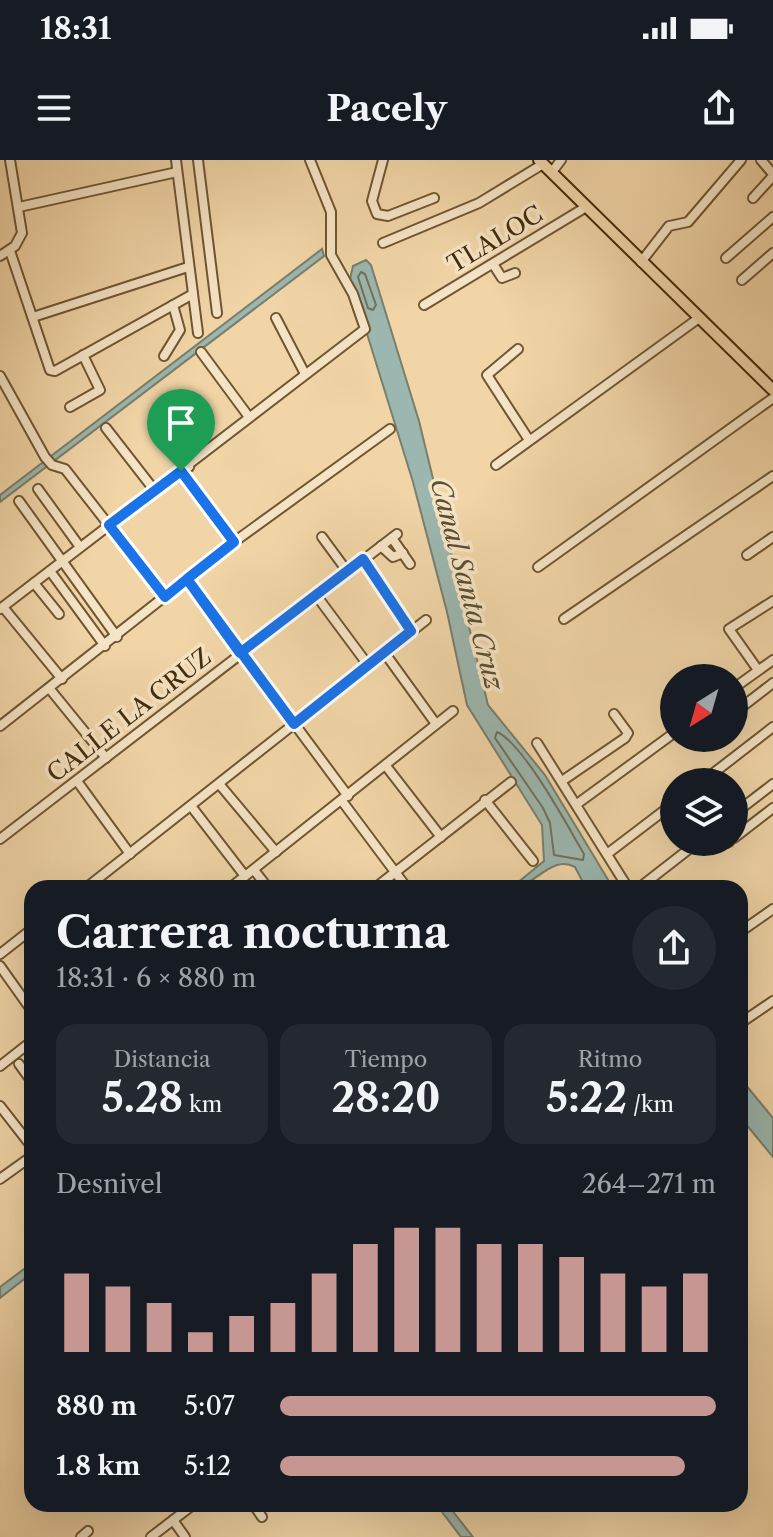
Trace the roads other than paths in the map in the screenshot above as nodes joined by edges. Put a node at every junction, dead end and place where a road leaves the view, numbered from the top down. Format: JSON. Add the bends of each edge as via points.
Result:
{"nodes":[{"id":1,"x":10,"y":160,"type":"edge"},
{"id":2,"x":176,"y":160,"type":"edge"},
{"id":3,"x":198,"y":160,"type":"edge"},
{"id":4,"x":310,"y":160,"type":"edge"},
{"id":5,"x":383,"y":160,"type":"edge"},
{"id":6,"x":561,"y":160,"type":"edge"},
{"id":7,"x":741,"y":160,"type":"edge"},
{"id":8,"x":761,"y":160,"type":"edge"},
{"id":9,"x":541,"y":162,"type":"edge"},
{"id":10,"x":177,"y":172,"type":"junction"},
{"id":11,"x":552,"y":172,"type":"junction"},
{"id":12,"x":773,"y":175,"type":"edge"},
{"id":13,"x":434,"y":198,"type":"dead end"},
{"id":14,"x":753,"y":198,"type":"dead end"},
{"id":15,"x":19,"y":207,"type":"junction"},
{"id":16,"x":586,"y":207,"type":"junction"},
{"id":17,"x":773,"y":217,"type":"edge"},
{"id":18,"x":383,"y":243,"type":"dead end"},
{"id":19,"x":10,"y":251,"type":"junction"},
{"id":20,"x":773,"y":253,"type":"edge"},
{"id":21,"x":0,"y":256,"type":"edge"},
{"id":22,"x":726,"y":258,"type":"dead end"},
{"id":23,"x":641,"y":262,"type":"junction"},
{"id":24,"x":493,"y":264,"type":"junction"},
{"id":25,"x":188,"y":267,"type":"junction"},
{"id":26,"x":515,"y":273,"type":"dead end"},
{"id":27,"x":742,"y":280,"type":"dead end"},
{"id":28,"x":193,"y":294,"type":"junction"},
{"id":29,"x":173,"y":305,"type":"junction"},
{"id":30,"x":424,"y":305,"type":"dead end"},
{"id":31,"x":217,"y":313,"type":"dead end"},
{"id":32,"x":33,"y":317,"type":"junction"},
{"id":33,"x":276,"y":318,"type":"dead end"},
{"id":34,"x":699,"y":318,"type":"junction"},
{"id":35,"x":198,"y":333,"type":"dead end"},
{"id":36,"x":518,"y":349,"type":"dead end"},
{"id":37,"x":201,"y":352,"type":"dead end"},
{"id":38,"x":83,"y":355,"type":"junction"},
{"id":39,"x":164,"y":356,"type":"dead end"},
{"id":40,"x":304,"y":372,"type":"junction"},
{"id":41,"x":0,"y":376,"type":"edge"},
{"id":42,"x":773,"y":390,"type":"edge"},
{"id":43,"x":773,"y":398,"type":"edge"},
{"id":44,"x":70,"y":407,"type":"dead end"},
{"id":45,"x":249,"y":417,"type":"junction"},
{"id":46,"x":156,"y":426,"type":"dead end"},
{"id":47,"x":106,"y":428,"type":"dead end"},
{"id":48,"x":390,"y":429,"type":"dead end"},
{"id":49,"x":529,"y":440,"type":"junction"},
{"id":50,"x":496,"y":465,"type":"dead end"},
{"id":51,"x":185,"y":469,"type":"junction"},
{"id":52,"x":773,"y":476,"type":"edge"},
{"id":53,"x":38,"y":489,"type":"dead end"},
{"id":54,"x":155,"y":491,"type":"junction"},
{"id":55,"x":19,"y":501,"type":"dead end"},
{"id":56,"x":109,"y":525,"type":"junction"},
{"id":57,"x":322,"y":537,"type":"dead end"},
{"id":58,"x":773,"y":537,"type":"edge"},
{"id":59,"x":234,"y":542,"type":"junction"},
{"id":60,"x":381,"y":546,"type":"junction"},
{"id":61,"x":80,"y":547,"type":"junction"},
{"id":62,"x":403,"y":553,"type":"junction"},
{"id":63,"x":747,"y":555,"type":"dead end"},
{"id":64,"x":363,"y":559,"type":"junction"},
{"id":65,"x":64,"y":560,"type":"junction"},
{"id":66,"x":410,"y":564,"type":"dead end"},
{"id":67,"x":538,"y":567,"type":"dead end"},
{"id":68,"x":50,"y":571,"type":"junction"},
{"id":69,"x":347,"y":571,"type":"junction"},
{"id":70,"x":187,"y":579,"type":"junction"},
{"id":71,"x":34,"y":583,"type":"junction"},
{"id":72,"x":316,"y":595,"type":"junction"},
{"id":73,"x":165,"y":597,"type":"junction"},
{"id":74,"x":773,"y":601,"type":"edge"},
{"id":75,"x":1,"y":608,"type":"edge"},
{"id":76,"x":59,"y":614,"type":"dead end"},
{"id":77,"x":564,"y":619,"type":"dead end"},
{"id":78,"x":426,"y":620,"type":"dead end"},
{"id":79,"x":411,"y":631,"type":"junction"},
{"id":80,"x":117,"y":637,"type":"junction"},
{"id":81,"x":105,"y":646,"type":"junction"},
{"id":82,"x":384,"y":652,"type":"junction"},
{"id":83,"x":240,"y":653,"type":"junction"},
{"id":84,"x":773,"y":660,"type":"edge"},
{"id":85,"x":368,"y":665,"type":"junction"},
{"id":86,"x":758,"y":670,"type":"junction"},
{"id":87,"x":748,"y":678,"type":"edge"},
{"id":88,"x":62,"y":679,"type":"junction"},
{"id":89,"x":773,"y":683,"type":"edge"},
{"id":90,"x":49,"y":688,"type":"junction"},
{"id":91,"x":748,"y":702,"type":"edge"},
{"id":92,"x":453,"y":711,"type":"dead end"},
{"id":93,"x":614,"y":714,"type":"dead end"},
{"id":94,"x":294,"y":724,"type":"junction"},
{"id":95,"x":436,"y":724,"type":"junction"},
{"id":96,"x":0,"y":726,"type":"edge"},
{"id":97,"x":773,"y":727,"type":"edge"},
{"id":98,"x":537,"y":743,"type":"dead end"},
{"id":99,"x":660,"y":743,"type":"edge"},
{"id":100,"x":106,"y":758,"type":"junction"},
{"id":101,"x":386,"y":766,"type":"junction"},
{"id":102,"x":720,"y":768,"type":"edge"},
{"id":103,"x":77,"y":781,"type":"junction"},
{"id":104,"x":562,"y":781,"type":"junction"},
{"id":105,"x":511,"y":782,"type":"dead end"},
{"id":106,"x":773,"y":784,"type":"edge"},
{"id":107,"x":220,"y":785,"type":"junction"},
{"id":108,"x":345,"y":799,"type":"junction"},
{"id":109,"x":485,"y":800,"type":"junction"},
{"id":110,"x":748,"y":803,"type":"edge"},
{"id":111,"x":577,"y":804,"type":"junction"},
{"id":112,"x":191,"y":806,"type":"junction"},
{"id":113,"x":773,"y":808,"type":"edge"},
{"id":114,"x":660,"y":814,"type":"edge"},
{"id":115,"x":748,"y":827,"type":"edge"},
{"id":116,"x":441,"y":837,"type":"junction"},
{"id":117,"x":0,"y":839,"type":"edge"},
{"id":118,"x":276,"y":852,"type":"junction"},
{"id":119,"x":130,"y":854,"type":"junction"},
{"id":120,"x":607,"y":854,"type":"junction"},
{"id":121,"x":680,"y":856,"type":"edge"},
{"id":122,"x":533,"y":861,"type":"dead end"},
{"id":123,"x":254,"y":870,"type":"junction"},
{"id":124,"x":395,"y":873,"type":"junction"},
{"id":125,"x":245,"y":876,"type":"junction"},
{"id":126,"x":100,"y":877,"type":"junction"},
{"id":127,"x":96,"y":880,"type":"edge"},
{"id":128,"x":102,"y":880,"type":"edge"},
{"id":129,"x":240,"y":880,"type":"edge"},
{"id":130,"x":262,"y":880,"type":"edge"},
{"id":131,"x":386,"y":880,"type":"edge"},
{"id":132,"x":401,"y":880,"type":"edge"},
{"id":133,"x":623,"y":880,"type":"edge"},
{"id":134,"x":649,"y":880,"type":"edge"},
{"id":135,"x":773,"y":909,"type":"edge"},
{"id":136,"x":748,"y":926,"type":"edge"},
{"id":137,"x":24,"y":935,"type":"edge"},
{"id":138,"x":0,"y":954,"type":"edge"},
{"id":139,"x":0,"y":966,"type":"edge"},
{"id":140,"x":24,"y":1000,"type":"edge"},
{"id":141,"x":773,"y":1001,"type":"edge"},
{"id":142,"x":748,"y":1018,"type":"edge"},
{"id":143,"x":24,"y":1047,"type":"edge"},
{"id":144,"x":19,"y":1064,"type":"dead end"},
{"id":145,"x":0,"y":1066,"type":"edge"},
{"id":146,"x":24,"y":1071,"type":"edge"},
{"id":147,"x":0,"y":1106,"type":"edge"},
{"id":148,"x":24,"y":1137,"type":"edge"},
{"id":149,"x":24,"y":1161,"type":"edge"},
{"id":150,"x":2,"y":1174,"type":"edge"},
{"id":151,"x":184,"y":1512,"type":"edge"},
{"id":152,"x":259,"y":1512,"type":"edge"},
{"id":153,"x":262,"y":1517,"type":"dead end"},
{"id":154,"x":173,"y":1520,"type":"junction"},
{"id":155,"x":151,"y":1537,"type":"edge"},
{"id":156,"x":185,"y":1537,"type":"edge"}],
"edges":[{"from":1,"to":15,"type":"street"},
{"from":2,"to":10,"type":"street"},
{"from":3,"to":31,"type":"street"},
{"from":4,"to":40,"type":"street","via":[[331,212],[331,255],[365,329]]},
{"from":5,"to":13,"type":"street","via":[[372,201],[377,214],[388,216]]},
{"from":6,"to":11,"type":"street"},
{"from":7,"to":23,"type":"street","via":[[688,222],[669,226]]},
{"from":8,"to":12,"type":"street"},
{"from":9,"to":11,"type":"main road"},
{"from":9,"to":18,"type":"street","via":[[479,203]]},
{"from":10,"to":15,"type":"street"},
{"from":10,"to":25,"type":"street"},
{"from":11,"to":16,"type":"main road"},
{"from":12,"to":14,"type":"street"},
{"from":15,"to":19,"type":"street","via":[[22,233]]},
{"from":16,"to":23,"type":"main road"},
{"from":16,"to":24,"type":"street","name":"TLALOC"},
{"from":17,"to":22,"type":"street"},
{"from":19,"to":21,"type":"street"},
{"from":19,"to":32,"type":"street"},
{"from":20,"to":27,"type":"street"},
{"from":23,"to":34,"type":"main road"},
{"from":24,"to":26,"type":"street","via":[[502,278]]},
{"from":24,"to":30,"type":"street","name":"TLALOC"},
{"from":25,"to":28,"type":"street"},
{"from":25,"to":32,"type":"street"},
{"from":28,"to":29,"type":"street"},
{"from":28,"to":35,"type":"street"},
{"from":29,"to":38,"type":"street"},
{"from":29,"to":39,"type":"street","via":[[180,330]]},
{"from":32,"to":38,"type":"street","via":[[50,370]]},
{"from":33,"to":40,"type":"street"},
{"from":34,"to":42,"type":"main road"},
{"from":34,"to":49,"type":"street"},
{"from":36,"to":49,"type":"street","via":[[487,375]]},
{"from":37,"to":45,"type":"street"},
{"from":38,"to":44,"type":"street","via":[[100,390]]},
{"from":40,"to":45,"type":"street"},
{"from":41,"to":56,"type":"street","via":[[45,457],[65,469]]},
{"from":43,"to":67,"type":"street"},
{"from":45,"to":51,"type":"street"},
{"from":46,"to":51,"type":"street"},
{"from":47,"to":54,"type":"street"},
{"from":48,"to":59,"type":"street"},
{"from":49,"to":50,"type":"street"},
{"from":51,"to":54,"type":"street"},
{"from":51,"to":59,"type":"street"},
{"from":52,"to":77,"type":"street"},
{"from":53,"to":61,"type":"street"},
{"from":54,"to":56,"type":"street"},
{"from":55,"to":65,"type":"street"},
{"from":56,"to":61,"type":"street"},
{"from":56,"to":73,"type":"street"},
{"from":57,"to":69,"type":"street"},
{"from":58,"to":63,"type":"street"},
{"from":59,"to":70,"type":"street"},
{"from":60,"to":62,"type":"street","via":[[393,557]]},
{"from":60,"to":62,"type":"street","name":"CALLE LA CRUZ","via":[[394,536]]},
{"from":60,"to":64,"type":"street","name":"CALLE LA CRUZ"},
{"from":61,"to":65,"type":"street"},
{"from":62,"to":66,"type":"street"},
{"from":64,"to":69,"type":"street","name":"CALLE LA CRUZ"},
{"from":64,"to":79,"type":"street"},
{"from":65,"to":68,"type":"street"},
{"from":65,"to":80,"type":"street"},
{"from":68,"to":71,"type":"street"},
{"from":68,"to":81,"type":"street"},
{"from":69,"to":72,"type":"street","name":"CALLE LA CRUZ"},
{"from":70,"to":73,"type":"street"},
{"from":70,"to":83,"type":"street"},
{"from":71,"to":75,"type":"street"},
{"from":71,"to":76,"type":"street"},
{"from":72,"to":83,"type":"street","name":"CALLE LA CRUZ"},
{"from":72,"to":85,"type":"street"},
{"from":73,"to":80,"type":"street"},
{"from":74,"to":86,"type":"street","via":[[729,629]]},
{"from":75,"to":88,"type":"street"},
{"from":78,"to":79,"type":"street"},
{"from":79,"to":82,"type":"street"},
{"from":80,"to":81,"type":"street"},
{"from":81,"to":88,"type":"street"},
{"from":82,"to":85,"type":"street"},
{"from":82,"to":95,"type":"street"},
{"from":83,"to":94,"type":"street"},
{"from":83,"to":100,"type":"street","name":"CALLE LA CRUZ"},
{"from":84,"to":86,"type":"street"},
{"from":85,"to":94,"type":"street"},
{"from":86,"to":87,"type":"street"},
{"from":88,"to":90,"type":"street"},
{"from":89,"to":91,"type":"street"},
{"from":90,"to":96,"type":"street"},
{"from":90,"to":100,"type":"street"},
{"from":92,"to":95,"type":"street"},
{"from":93,"to":104,"type":"street","via":[[628,733],[625,738]]},
{"from":94,"to":107,"type":"street"},
{"from":94,"to":108,"type":"street"},
{"from":95,"to":101,"type":"street"},
{"from":97,"to":102,"type":"street"},
{"from":98,"to":104,"type":"street"},
{"from":99,"to":111,"type":"street"},
{"from":100,"to":103,"type":"street","name":"CALLE LA CRUZ"},
{"from":101,"to":108,"type":"street"},
{"from":101,"to":116,"type":"street"},
{"from":103,"to":117,"type":"street","name":"CALLE LA CRUZ"},
{"from":103,"to":119,"type":"street"},
{"from":104,"to":111,"type":"street"},
{"from":105,"to":109,"type":"street"},
{"from":106,"to":110,"type":"street"},
{"from":107,"to":112,"type":"street"},
{"from":107,"to":118,"type":"street"},
{"from":108,"to":118,"type":"street"},
{"from":108,"to":124,"type":"street"},
{"from":109,"to":116,"type":"street"},
{"from":109,"to":122,"type":"street"},
{"from":111,"to":120,"type":"street"},
{"from":112,"to":119,"type":"street"},
{"from":112,"to":125,"type":"street"},
{"from":113,"to":115,"type":"street"},
{"from":114,"to":120,"type":"street"},
{"from":116,"to":124,"type":"street"},
{"from":118,"to":123,"type":"street"},
{"from":119,"to":126,"type":"street"},
{"from":120,"to":133,"type":"street"},
{"from":121,"to":134,"type":"street"},
{"from":123,"to":125,"type":"street"},
{"from":123,"to":130,"type":"street"},
{"from":124,"to":131,"type":"street"},
{"from":124,"to":132,"type":"street"},
{"from":125,"to":129,"type":"street"},
{"from":126,"to":127,"type":"street"},
{"from":126,"to":128,"type":"street"},
{"from":135,"to":136,"type":"street"},
{"from":137,"to":138,"type":"street"},
{"from":139,"to":140,"type":"street"},
{"from":141,"to":142,"type":"street"},
{"from":143,"to":145,"type":"street"},
{"from":144,"to":146,"type":"street"},
{"from":147,"to":148,"type":"street"},
{"from":149,"to":150,"type":"street"},
{"from":151,"to":154,"type":"street"},
{"from":152,"to":153,"type":"street"},
{"from":154,"to":155,"type":"street"},
{"from":154,"to":156,"type":"street"}]}
